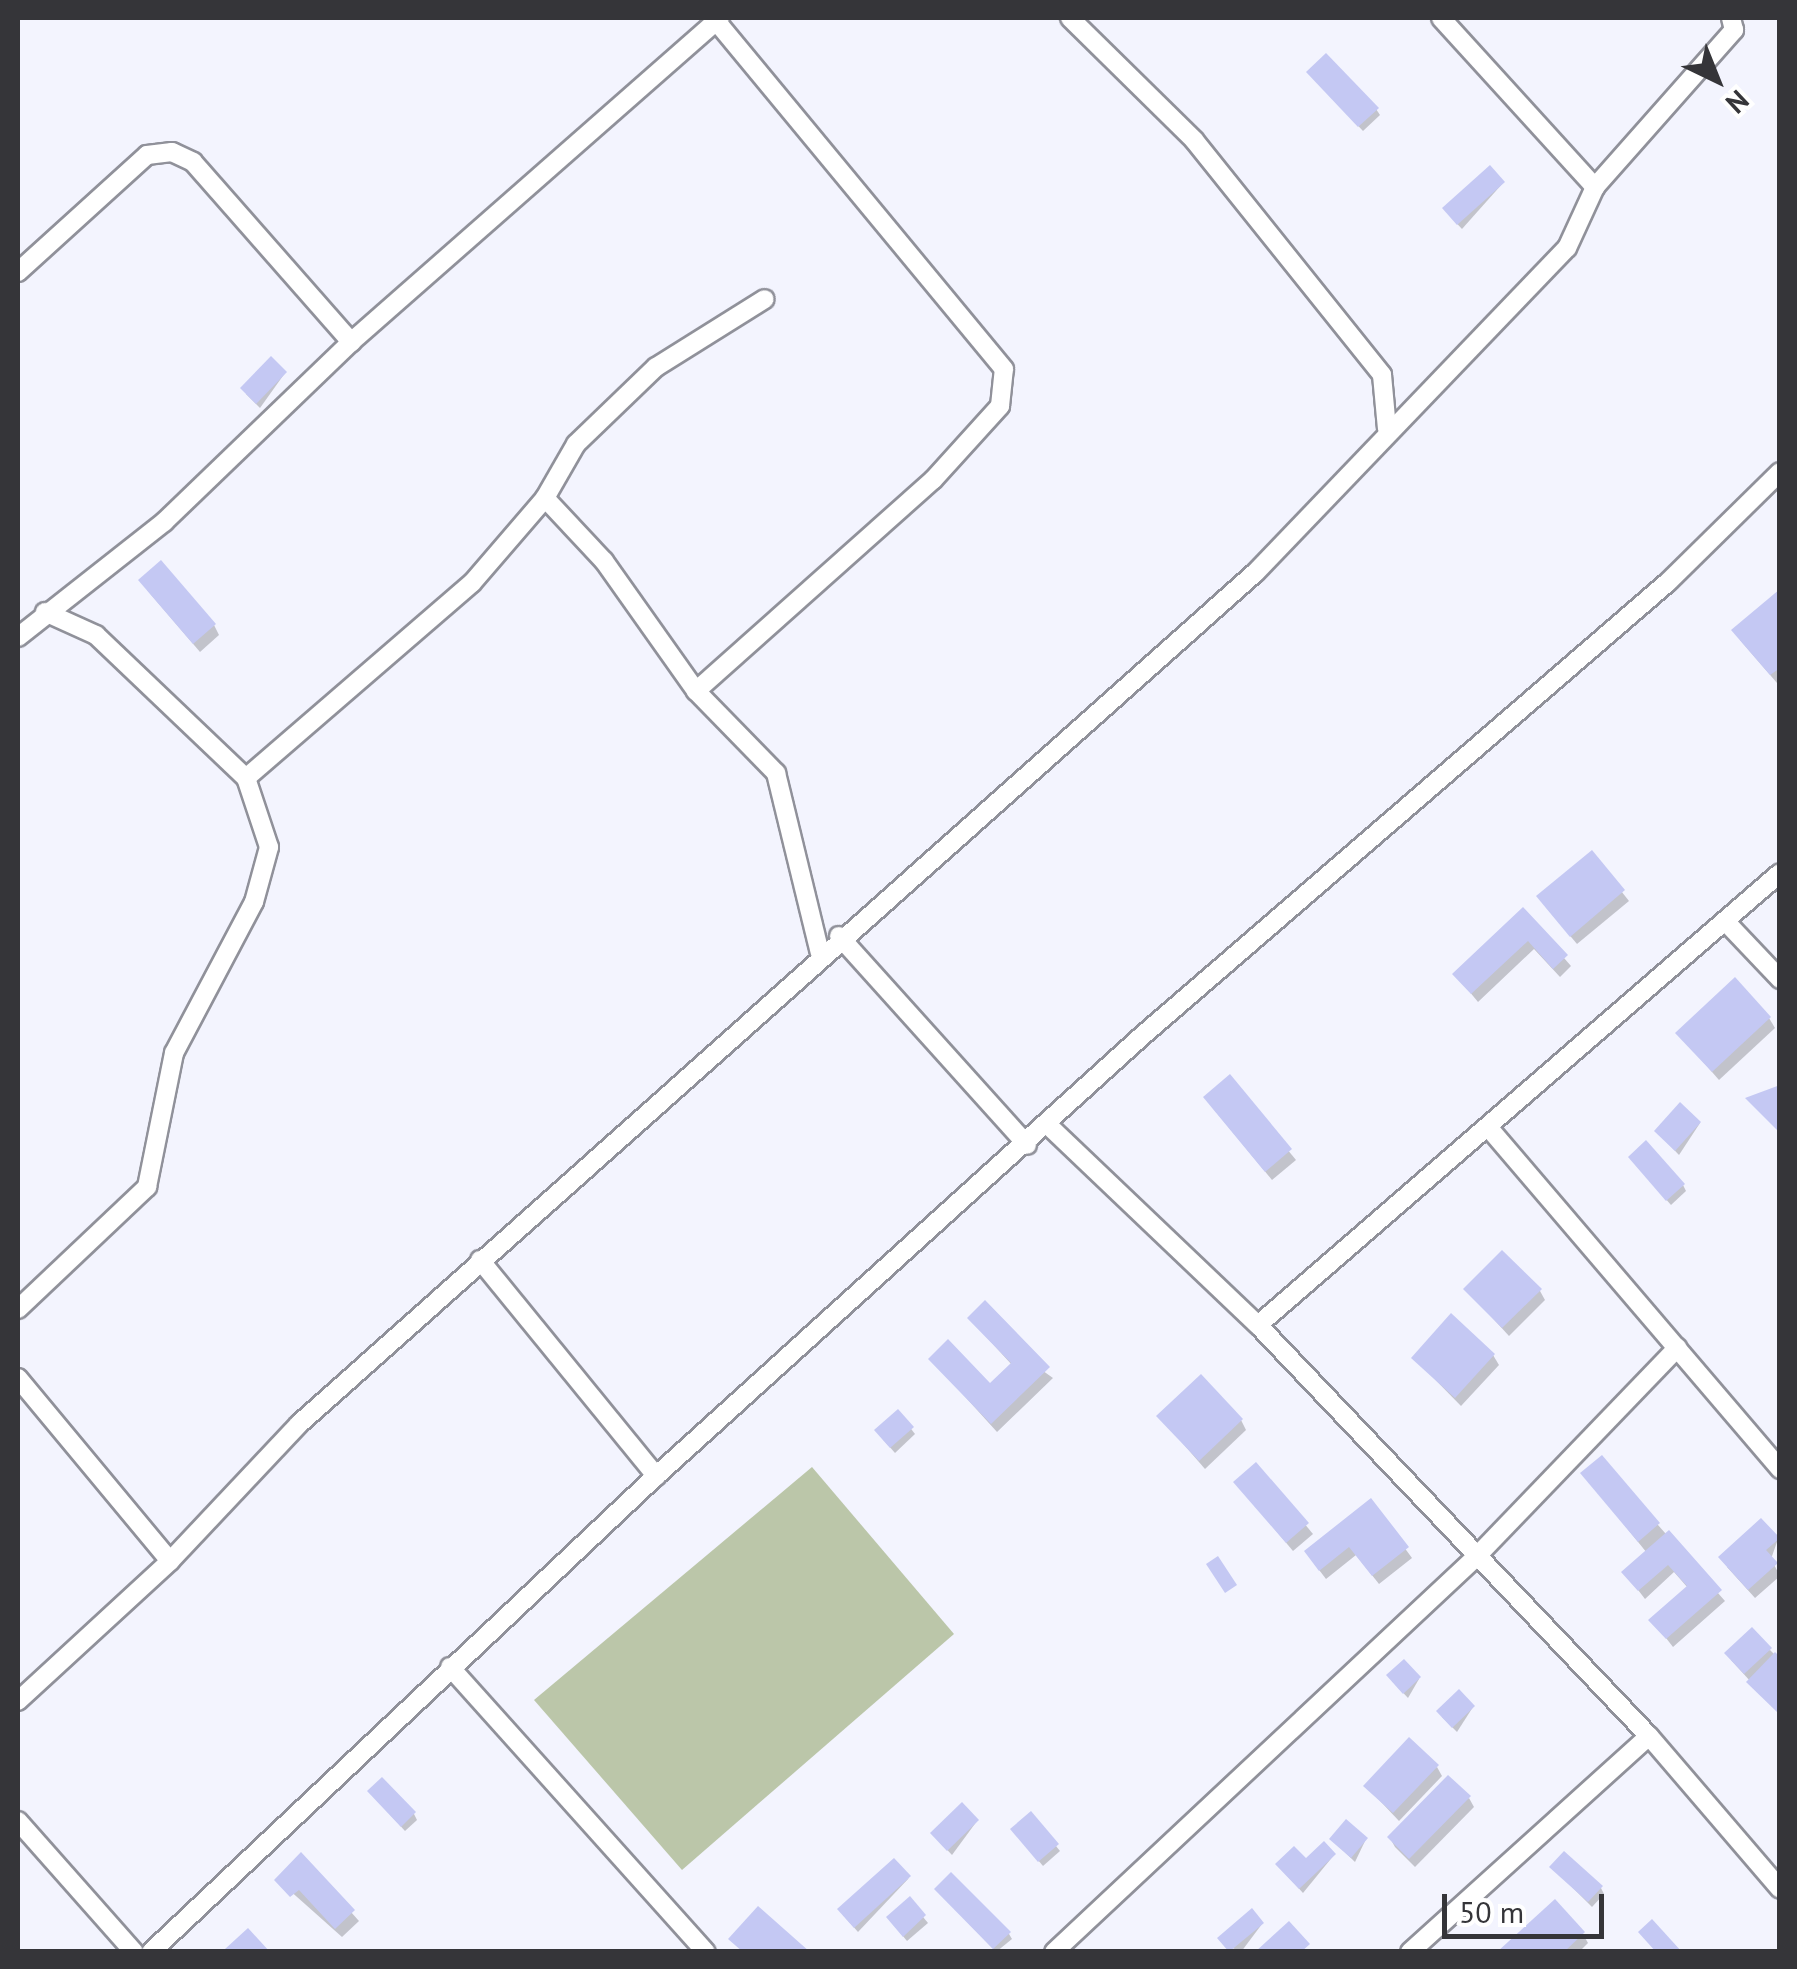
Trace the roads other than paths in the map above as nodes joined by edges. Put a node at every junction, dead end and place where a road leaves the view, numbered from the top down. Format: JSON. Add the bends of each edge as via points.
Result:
{"nodes":[{"id":1,"x":1070,"y":18,"type":"edge"},
{"id":2,"x":1442,"y":18,"type":"edge"},
{"id":3,"x":1731,"y":18,"type":"edge"},
{"id":4,"x":718,"y":19,"type":"edge"},
{"id":5,"x":1595,"y":187,"type":"junction"},
{"id":6,"x":18,"y":272,"type":"edge"},
{"id":7,"x":765,"y":299,"type":"dead end"},
{"id":8,"x":351,"y":342,"type":"junction"},
{"id":9,"x":1387,"y":429,"type":"junction"},
{"id":10,"x":1780,"y":472,"type":"edge"},
{"id":11,"x":545,"y":498,"type":"junction"},
{"id":12,"x":45,"y":612,"type":"junction"},
{"id":13,"x":18,"y":637,"type":"edge"},
{"id":14,"x":696,"y":691,"type":"junction"},
{"id":15,"x":246,"y":778,"type":"junction"},
{"id":16,"x":1780,"y":874,"type":"edge"},
{"id":17,"x":1726,"y":922,"type":"junction"},
{"id":18,"x":839,"y":936,"type":"junction"},
{"id":19,"x":820,"y":952,"type":"junction"},
{"id":20,"x":1780,"y":978,"type":"edge"},
{"id":21,"x":1488,"y":1127,"type":"junction"},
{"id":22,"x":1050,"y":1128,"type":"junction"},
{"id":23,"x":1027,"y":1145,"type":"junction"},
{"id":24,"x":480,"y":1260,"type":"junction"},
{"id":25,"x":18,"y":1309,"type":"edge"},
{"id":26,"x":1258,"y":1325,"type":"junction"},
{"id":27,"x":1678,"y":1348,"type":"junction"},
{"id":28,"x":18,"y":1378,"type":"edge"},
{"id":29,"x":1780,"y":1469,"type":"edge"},
{"id":30,"x":656,"y":1476,"type":"junction"},
{"id":31,"x":1477,"y":1556,"type":"junction"},
{"id":32,"x":170,"y":1561,"type":"junction"},
{"id":33,"x":450,"y":1667,"type":"junction"},
{"id":34,"x":18,"y":1701,"type":"edge"},
{"id":35,"x":1649,"y":1736,"type":"junction"},
{"id":36,"x":18,"y":1822,"type":"edge"},
{"id":37,"x":1780,"y":1890,"type":"edge"},
{"id":38,"x":134,"y":1952,"type":"edge"},
{"id":39,"x":152,"y":1952,"type":"edge"},
{"id":40,"x":706,"y":1952,"type":"edge"},
{"id":41,"x":1054,"y":1952,"type":"edge"},
{"id":42,"x":1410,"y":1952,"type":"edge"}],
"edges":[{"from":1,"to":9,"type":"street","via":[[1194,140],[1382,375]]},
{"from":2,"to":5,"type":"street"},
{"from":3,"to":5,"type":"street","via":[[1734,30]]},
{"from":4,"to":8,"type":"street"},
{"from":4,"to":14,"type":"street","via":[[1004,370],[1000,406],[933,480]]},
{"from":5,"to":9,"type":"street","via":[[1567,248]]},
{"from":6,"to":8,"type":"street","via":[[147,156],[172,152],[193,162]]},
{"from":7,"to":11,"type":"street","via":[[656,367],[576,444]]},
{"from":8,"to":12,"type":"street","via":[[164,522]]},
{"from":9,"to":18,"type":"street","via":[[1256,572]]},
{"from":10,"to":22,"type":"street","via":[[1668,582],[1143,1035]]},
{"from":11,"to":14,"type":"street","via":[[604,561]]},
{"from":11,"to":15,"type":"street","via":[[472,583]]},
{"from":12,"to":13,"type":"street"},
{"from":12,"to":15,"type":"street","via":[[96,635]]},
{"from":14,"to":19,"type":"street","via":[[776,774]]},
{"from":15,"to":25,"type":"street","via":[[268,847],[254,902],[174,1054],[148,1187]]},
{"from":16,"to":17,"type":"street"},
{"from":17,"to":20,"type":"street"},
{"from":17,"to":21,"type":"street"},
{"from":18,"to":19,"type":"street"},
{"from":18,"to":23,"type":"street"},
{"from":19,"to":24,"type":"street"},
{"from":21,"to":26,"type":"street"},
{"from":21,"to":27,"type":"street"},
{"from":22,"to":23,"type":"street"},
{"from":22,"to":26,"type":"street"},
{"from":23,"to":30,"type":"street"},
{"from":24,"to":30,"type":"street"},
{"from":24,"to":32,"type":"street","via":[[298,1424]]},
{"from":26,"to":31,"type":"street"},
{"from":27,"to":29,"type":"street"},
{"from":27,"to":31,"type":"street"},
{"from":28,"to":32,"type":"street"},
{"from":30,"to":33,"type":"street"},
{"from":31,"to":35,"type":"street"},
{"from":31,"to":41,"type":"street"},
{"from":32,"to":34,"type":"street"},
{"from":33,"to":39,"type":"street"},
{"from":33,"to":40,"type":"street"},
{"from":35,"to":37,"type":"street"},
{"from":35,"to":42,"type":"street"},
{"from":36,"to":38,"type":"street"}]}
